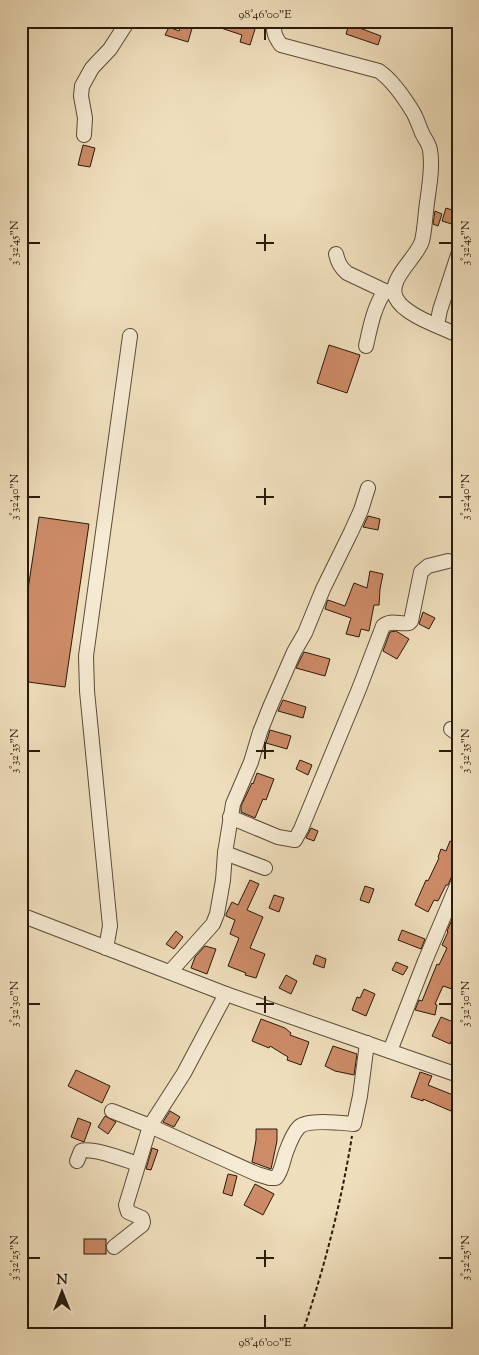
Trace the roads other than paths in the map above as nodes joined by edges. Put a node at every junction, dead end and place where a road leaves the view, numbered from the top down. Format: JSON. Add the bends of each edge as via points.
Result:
{"nodes":[{"id":1,"x":128,"y":21,"type":"edge"},
{"id":2,"x":274,"y":21,"type":"edge"},
{"id":3,"x":84,"y":135,"type":"dead end"},
{"id":4,"x":336,"y":254,"type":"dead end"},
{"id":5,"x":458,"y":255,"type":"edge"},
{"id":6,"x":390,"y":292,"type":"junction"},
{"id":7,"x":437,"y":325,"type":"junction"},
{"id":8,"x":458,"y":335,"type":"edge"},
{"id":9,"x":130,"y":336,"type":"dead end"},
{"id":10,"x":366,"y":346,"type":"dead end"},
{"id":11,"x":368,"y":488,"type":"dead end"},
{"id":12,"x":448,"y":561,"type":"dead end"},
{"id":13,"x":230,"y":817,"type":"junction"},
{"id":14,"x":224,"y":853,"type":"junction"},
{"id":15,"x":265,"y":868,"type":"dead end"},
{"id":16,"x":458,"y":883,"type":"edge"},
{"id":17,"x":21,"y":915,"type":"edge"},
{"id":18,"x":106,"y":948,"type":"junction"},
{"id":19,"x":170,"y":972,"type":"junction"},
{"id":20,"x":226,"y":994,"type":"junction"},
{"id":21,"x":367,"y":1043,"type":"junction"},
{"id":22,"x":390,"y":1051,"type":"junction"},
{"id":23,"x":458,"y":1075,"type":"edge"},
{"id":24,"x":112,"y":1111,"type":"dead end"},
{"id":25,"x":150,"y":1126,"type":"junction"},
{"id":26,"x":77,"y":1161,"type":"dead end"},
{"id":27,"x":138,"y":1164,"type":"junction"},
{"id":28,"x":114,"y":1247,"type":"dead end"}],
"edges":[{"from":1,"to":3,"type":"street","via":[[82,86]]},
{"from":2,"to":6,"type":"street","via":[[275,37],[281,45],[379,71],[386,76],[413,112],[429,144],[429,188],[422,243]]},
{"from":4,"to":6,"type":"street","via":[[347,273]]},
{"from":5,"to":7,"type":"street"},
{"from":6,"to":7,"type":"street","via":[[413,314]]},
{"from":6,"to":10,"type":"street","via":[[381,296]]},
{"from":7,"to":8,"type":"street"},
{"from":9,"to":18,"type":"street","via":[[86,656],[110,926]]},
{"from":11,"to":13,"type":"street","via":[[361,510],[270,707]]},
{"from":12,"to":13,"type":"street","via":[[428,566],[421,572],[409,623],[393,622],[382,626],[295,840]]},
{"from":13,"to":14,"type":"street"},
{"from":14,"to":15,"type":"street"},
{"from":14,"to":19,"type":"street","via":[[219,906],[213,924]]},
{"from":16,"to":22,"type":"street"},
{"from":17,"to":18,"type":"street"},
{"from":18,"to":19,"type":"street"},
{"from":19,"to":20,"type":"street"},
{"from":20,"to":21,"type":"street"},
{"from":20,"to":25,"type":"street","via":[[184,1073]]},
{"from":21,"to":22,"type":"street"},
{"from":21,"to":25,"type":"street","via":[[354,1124],[312,1122],[300,1126],[276,1178]]},
{"from":22,"to":23,"type":"street"},
{"from":24,"to":25,"type":"street"},
{"from":25,"to":27,"type":"street"},
{"from":26,"to":27,"type":"street","via":[[84,1149]]},
{"from":27,"to":28,"type":"street","via":[[126,1208],[143,1222]]}]}
